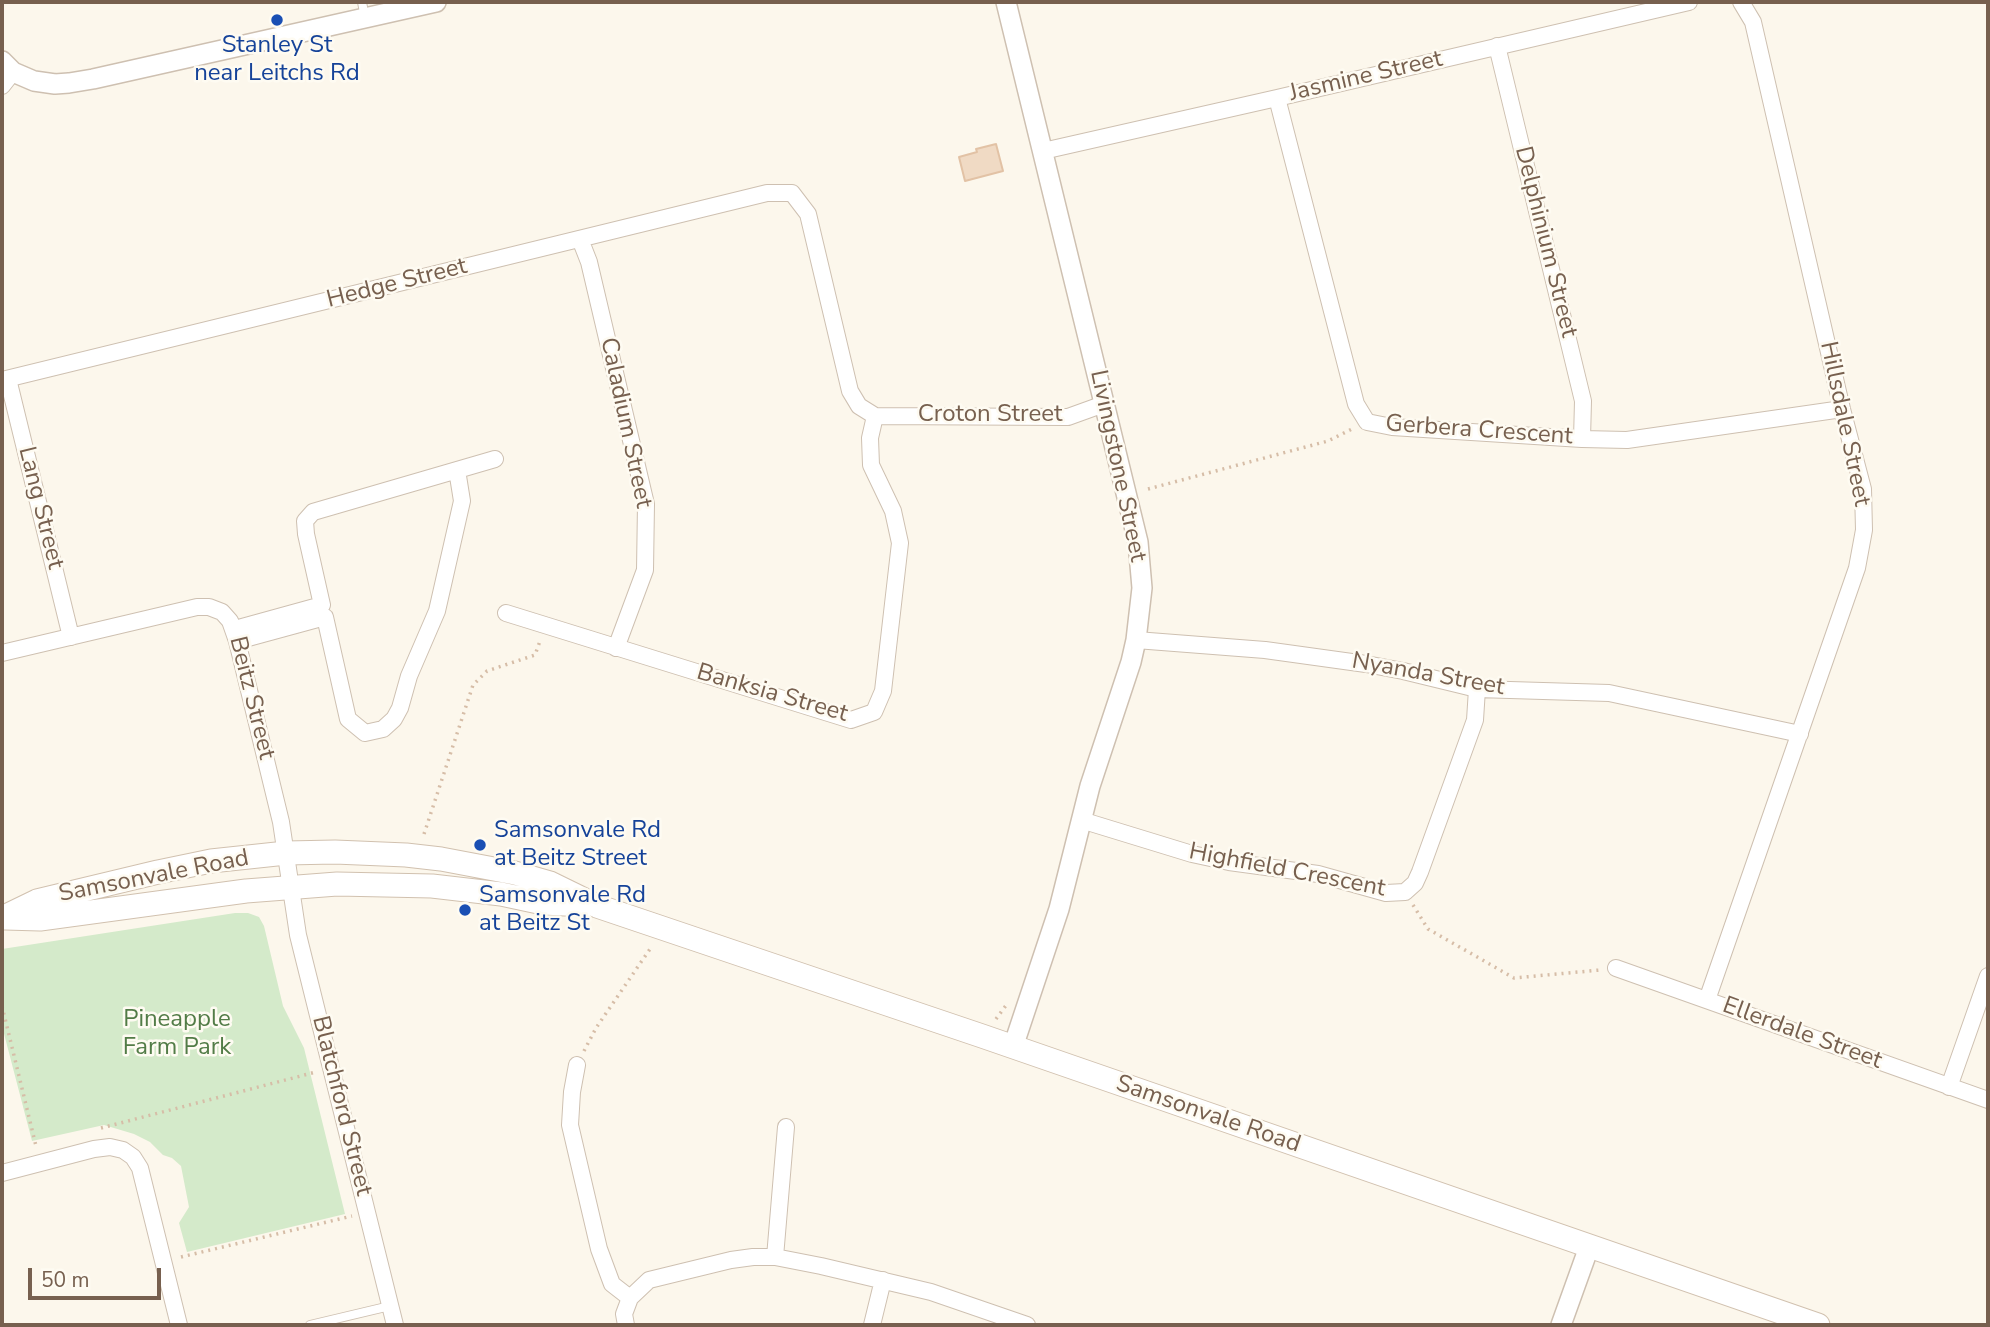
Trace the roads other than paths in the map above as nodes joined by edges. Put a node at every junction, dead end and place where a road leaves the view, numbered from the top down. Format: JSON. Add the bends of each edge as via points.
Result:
{"nodes":[{"id":1,"x":436,"y":2,"type":"edge"},
{"id":2,"x":1006,"y":2,"type":"edge"},
{"id":3,"x":1689,"y":2,"type":"edge"},
{"id":4,"x":1741,"y":2,"type":"edge"},
{"id":5,"x":363,"y":10,"type":"edge"},
{"id":6,"x":1497,"y":46,"type":"junction"},
{"id":7,"x":6,"y":73,"type":"edge"},
{"id":8,"x":1276,"y":98,"type":"junction"},
{"id":9,"x":1043,"y":150,"type":"junction"},
{"id":10,"x":580,"y":239,"type":"junction"},
{"id":11,"x":5,"y":379,"type":"edge"},
{"id":12,"x":1104,"y":404,"type":"junction"},
{"id":13,"x":1842,"y":409,"type":"junction"},
{"id":14,"x":875,"y":416,"type":"junction"},
{"id":15,"x":1582,"y":439,"type":"junction"},
{"id":16,"x":495,"y":459,"type":"dead end"},
{"id":17,"x":457,"y":470,"type":"junction"},
{"id":18,"x":506,"y":612,"type":"dead end"},
{"id":19,"x":236,"y":635,"type":"junction"},
{"id":20,"x":71,"y":637,"type":"junction"},
{"id":21,"x":1136,"y":640,"type":"junction"},
{"id":22,"x":616,"y":648,"type":"junction"},
{"id":23,"x":2,"y":653,"type":"edge"},
{"id":24,"x":1477,"y":689,"type":"junction"},
{"id":25,"x":1800,"y":734,"type":"junction"},
{"id":26,"x":1081,"y":820,"type":"junction"},
{"id":27,"x":286,"y":853,"type":"junction"},
{"id":28,"x":290,"y":887,"type":"junction"},
{"id":29,"x":597,"y":906,"type":"junction"},
{"id":30,"x":2,"y":918,"type":"edge"},
{"id":31,"x":1616,"y":968,"type":"road end"},
{"id":32,"x":1988,"y":976,"type":"edge"},
{"id":33,"x":1706,"y":1000,"type":"junction"},
{"id":34,"x":1013,"y":1047,"type":"junction"},
{"id":35,"x":577,"y":1065,"type":"road end"},
{"id":36,"x":1949,"y":1087,"type":"junction"},
{"id":37,"x":1988,"y":1100,"type":"edge"},
{"id":38,"x":786,"y":1126,"type":"dead end"},
{"id":39,"x":2,"y":1173,"type":"edge"},
{"id":40,"x":1589,"y":1247,"type":"junction"},
{"id":41,"x":775,"y":1257,"type":"junction"},
{"id":42,"x":883,"y":1280,"type":"junction"},
{"id":43,"x":630,"y":1298,"type":"junction"},
{"id":44,"x":390,"y":1306,"type":"junction"},
{"id":45,"x":179,"y":1325,"type":"edge"},
{"id":46,"x":310,"y":1325,"type":"edge"},
{"id":47,"x":395,"y":1325,"type":"edge"},
{"id":48,"x":626,"y":1325,"type":"edge"},
{"id":49,"x":872,"y":1325,"type":"edge"},
{"id":50,"x":1027,"y":1325,"type":"edge"},
{"id":51,"x":1561,"y":1325,"type":"edge"},
{"id":52,"x":1818,"y":1325,"type":"edge"}],
"edges":[{"from":1,"to":5,"type":"street"},
{"from":2,"to":9,"type":"street","name":"Livingstone Street"},
{"from":3,"to":6,"type":"street","name":"Jasmine Street"},
{"from":4,"to":13,"type":"street","name":"Hillsdale Street","via":[[1753,22]]},
{"from":5,"to":7,"type":"street","via":[[93,79],[44,83]]},
{"from":6,"to":8,"type":"street","name":"Jasmine Street"},
{"from":6,"to":15,"type":"street","name":"Delphinium Street","via":[[1583,401]]},
{"from":8,"to":9,"type":"street","name":"Jasmine Street"},
{"from":8,"to":15,"type":"street","name":"Gerbera Crescent","via":[[1356,404],[1367,422]]},
{"from":9,"to":12,"type":"street","name":"Livingstone Street"},
{"from":10,"to":11,"type":"street","name":"Hedge Street"},
{"from":10,"to":14,"type":"street","name":"Hedge Street","via":[[767,192],[792,193],[808,214],[850,391],[859,406]]},
{"from":10,"to":22,"type":"street","name":"Caladium Street","via":[[646,504],[645,570]]},
{"from":11,"to":20,"type":"street","name":"Lang Street"},
{"from":12,"to":14,"type":"street","name":"Croton Street","via":[[1068,417]]},
{"from":12,"to":21,"type":"street","name":"Livingstone Street","via":[[1138,542],[1142,588]]},
{"from":13,"to":15,"type":"street","name":"Gerbera Crescent","via":[[1627,440]]},
{"from":13,"to":25,"type":"street","name":"Hillsdale Street","via":[[1863,489],[1864,530],[1857,568]]},
{"from":14,"to":22,"type":"street","name":"Banksia Street","via":[[870,438],[872,465],[893,511],[900,543],[883,691],[874,712],[851,720]]},
{"from":16,"to":17,"type":"street"},
{"from":17,"to":19,"type":"street","via":[[313,512],[305,521],[306,534],[322,605]]},
{"from":17,"to":19,"type":"street","via":[[462,501],[437,611],[400,708],[383,729],[365,733],[348,719],[325,617]]},
{"from":18,"to":22,"type":"street","name":"Banksia Street"},
{"from":19,"to":20,"type":"street","name":"Beitz Street","via":[[222,612],[197,607]]},
{"from":19,"to":27,"type":"street","name":"Beitz Street"},
{"from":20,"to":23,"type":"street","name":"Beitz Street"},
{"from":21,"to":24,"type":"street","name":"Nyanda Street","via":[[1366,664]]},
{"from":21,"to":26,"type":"street","name":"Livingstone Street"},
{"from":24,"to":25,"type":"street","name":"Nyanda Street","via":[[1609,693]]},
{"from":24,"to":26,"type":"street","name":"Highfield Crescent","via":[[1475,720],[1420,872],[1405,892],[1387,893],[1318,874],[1192,854]]},
{"from":25,"to":33,"type":"street","name":"Hillsdale Street"},
{"from":26,"to":34,"type":"street","name":"Livingstone Street","via":[[1059,909]]},
{"from":27,"to":28,"type":"street","name":"Beitz Street"},
{"from":27,"to":29,"type":"main road","name":"Samsonvale Road","via":[[441,859],[550,883]]},
{"from":27,"to":30,"type":"main road","name":"Samsonvale Road","via":[[158,872],[37,901]]},
{"from":28,"to":29,"type":"main road","name":"Samsonvale Road","via":[[432,886],[543,903]]},
{"from":28,"to":30,"type":"main road","name":"Samsonvale Road","via":[[40,919]]},
{"from":28,"to":44,"type":"street","name":"Blatchford Street"},
{"from":29,"to":34,"type":"main road","name":"Samsonvale Road"},
{"from":31,"to":33,"type":"street","name":"Ellerdale Street"},
{"from":32,"to":36,"type":"street"},
{"from":33,"to":36,"type":"street","name":"Ellerdale Street"},
{"from":34,"to":40,"type":"main road","name":"Samsonvale Road"},
{"from":35,"to":43,"type":"street","via":[[570,1125],[599,1249],[612,1284]]},
{"from":36,"to":37,"type":"street","name":"Ellerdale Street"},
{"from":38,"to":41,"type":"street"},
{"from":39,"to":45,"type":"street","via":[[110,1147],[133,1157],[141,1168]]},
{"from":40,"to":51,"type":"street"},
{"from":40,"to":52,"type":"main road","name":"Samsonvale Road"},
{"from":41,"to":42,"type":"street"},
{"from":41,"to":43,"type":"street","via":[[731,1260],[649,1280]]},
{"from":42,"to":49,"type":"street"},
{"from":42,"to":50,"type":"street"},
{"from":43,"to":48,"type":"street","via":[[624,1314]]},
{"from":44,"to":46,"type":"lane"},
{"from":44,"to":47,"type":"street","name":"Blatchford Street"}]}
